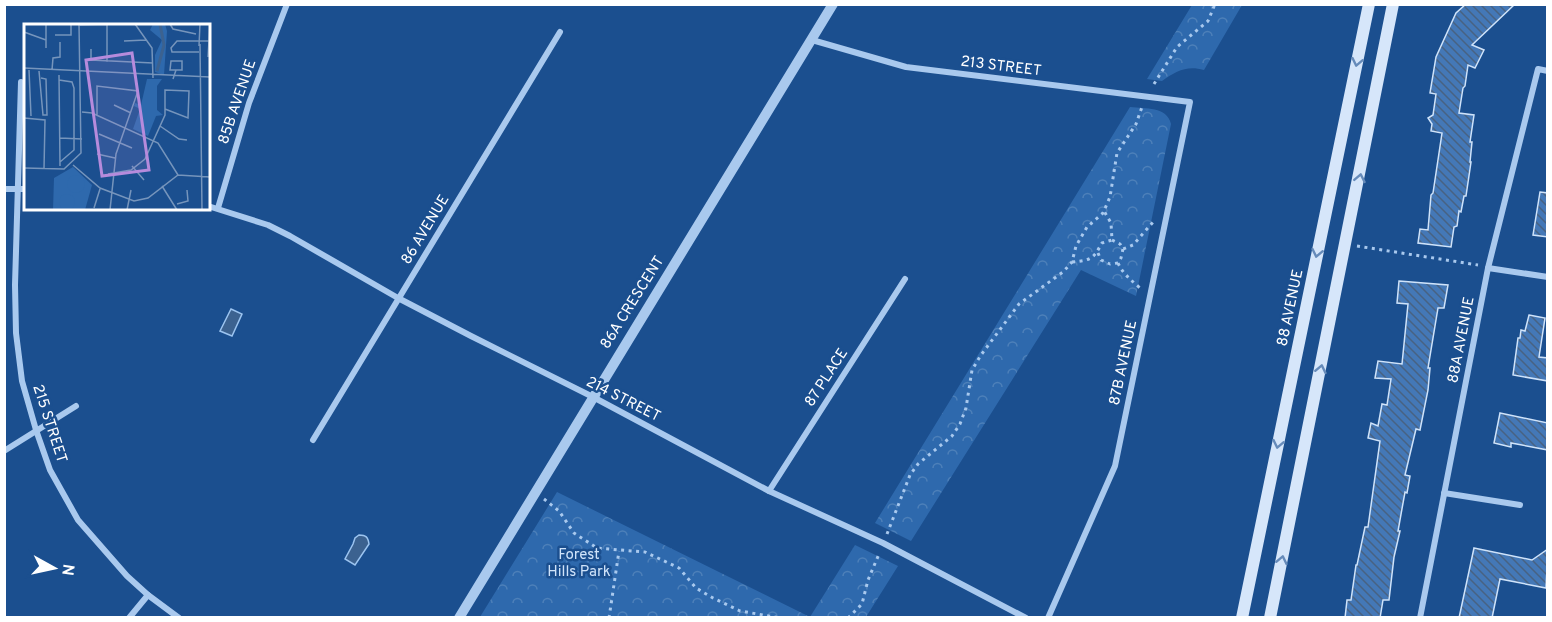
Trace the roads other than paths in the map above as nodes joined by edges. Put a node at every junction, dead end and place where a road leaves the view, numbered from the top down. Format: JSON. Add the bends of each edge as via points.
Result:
{"nodes":[{"id":1,"x":287,"y":4,"type":"edge"},
{"id":2,"x":833,"y":4,"type":"edge"},
{"id":3,"x":1369,"y":4,"type":"edge"},
{"id":4,"x":1393,"y":4,"type":"edge"},
{"id":5,"x":560,"y":32,"type":"dead end"},
{"id":6,"x":812,"y":40,"type":"junction"},
{"id":7,"x":1548,"y":71,"type":"edge"},
{"id":8,"x":21,"y":82,"type":"dead end"},
{"id":9,"x":1190,"y":102,"type":"joint"},
{"id":10,"x":4,"y":189,"type":"edge"},
{"id":11,"x":22,"y":189,"type":"edge"},
{"id":12,"x":210,"y":206,"type":"edge"},
{"id":13,"x":218,"y":208,"type":"junction"},
{"id":14,"x":1488,"y":268,"type":"junction"},
{"id":15,"x":1548,"y":277,"type":"edge"},
{"id":16,"x":904,"y":279,"type":"dead end"},
{"id":17,"x":398,"y":298,"type":"junction"},
{"id":18,"x":593,"y":397,"type":"junction"},
{"id":19,"x":76,"y":406,"type":"dead end"},
{"id":20,"x":36,"y":430,"type":"junction"},
{"id":21,"x":313,"y":440,"type":"dead end"},
{"id":22,"x":4,"y":451,"type":"edge"},
{"id":23,"x":769,"y":490,"type":"junction"},
{"id":24,"x":1444,"y":494,"type":"junction"},
{"id":25,"x":1520,"y":505,"type":"dead end"},
{"id":26,"x":148,"y":595,"type":"junction"},
{"id":27,"x":129,"y":618,"type":"edge"},
{"id":28,"x":179,"y":618,"type":"edge"},
{"id":29,"x":459,"y":618,"type":"edge"},
{"id":30,"x":1026,"y":618,"type":"edge"},
{"id":31,"x":1048,"y":618,"type":"edge"},
{"id":32,"x":1242,"y":618,"type":"edge"},
{"id":33,"x":1270,"y":618,"type":"edge"},
{"id":34,"x":1420,"y":618,"type":"edge"}],
"edges":[{"from":1,"to":13,"type":"street","name":"85B AVENUE","via":[[249,103]]},
{"from":2,"to":6,"type":"street","name":"86A CRESCENT"},
{"from":3,"to":32,"type":"main road","name":"88 AVENUE","one_way":true},
{"from":33,"to":4,"type":"main road","one_way":true},
{"from":5,"to":17,"type":"street","name":"86 AVENUE"},
{"from":6,"to":9,"type":"street","name":"213 STREET","via":[[906,67]]},
{"from":6,"to":18,"type":"street","name":"86A CRESCENT"},
{"from":7,"to":14,"type":"street","name":"88A AVENUE","via":[[1538,69]]},
{"from":8,"to":11,"type":"street","name":"215 STREET"},
{"from":9,"to":31,"type":"street","name":"87B AVENUE","via":[[1115,466]]},
{"from":10,"to":11,"type":"street"},
{"from":11,"to":20,"type":"street","name":"215 STREET","via":[[16,333],[22,381]]},
{"from":12,"to":13,"type":"street","name":"214 STREET"},
{"from":13,"to":17,"type":"street","name":"214 STREET","via":[[268,225]]},
{"from":14,"to":15,"type":"street"},
{"from":14,"to":24,"type":"street","name":"88A AVENUE"},
{"from":16,"to":23,"type":"street","name":"87 PLACE"},
{"from":17,"to":18,"type":"street","name":"214 STREET"},
{"from":17,"to":21,"type":"street","name":"86 AVENUE"},
{"from":18,"to":23,"type":"street","name":"214 STREET"},
{"from":18,"to":29,"type":"street","name":"86A CRESCENT"},
{"from":19,"to":20,"type":"street"},
{"from":20,"to":22,"type":"street"},
{"from":20,"to":26,"type":"street","name":"215 STREET","via":[[51,470],[78,520]]},
{"from":23,"to":30,"type":"street","name":"214 STREET","via":[[883,543]]},
{"from":24,"to":25,"type":"street"},
{"from":24,"to":34,"type":"street","name":"88A AVENUE"},
{"from":26,"to":27,"type":"street"},
{"from":26,"to":28,"type":"street","name":"215 STREET"}]}
